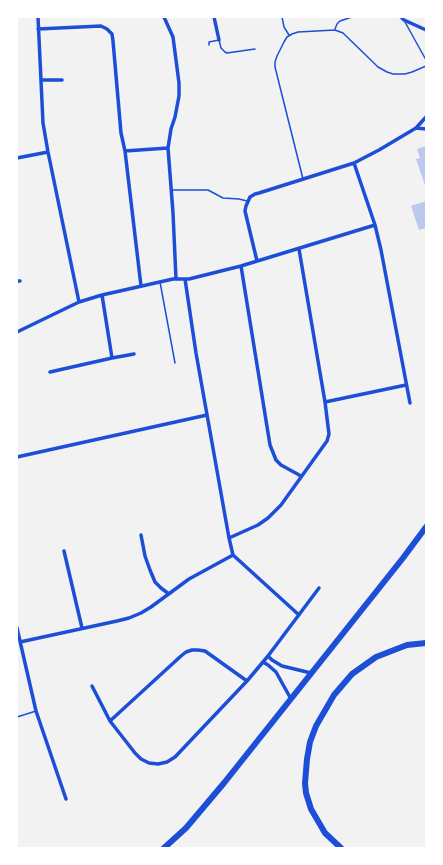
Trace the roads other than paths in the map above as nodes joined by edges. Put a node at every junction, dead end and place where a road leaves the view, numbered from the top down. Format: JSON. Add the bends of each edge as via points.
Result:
{"nodes":[{"id":1,"x":38,"y":17,"type":"edge"},
{"id":2,"x":164,"y":17,"type":"edge"},
{"id":3,"x":214,"y":17,"type":"edge"},
{"id":4,"x":282,"y":17,"type":"edge"},
{"id":5,"x":352,"y":17,"type":"edge"},
{"id":6,"x":402,"y":18,"type":"edge"},
{"id":7,"x":38,"y":29,"type":"junction"},
{"id":8,"x":335,"y":30,"type":"junction"},
{"id":9,"x":426,"y":30,"type":"edge"},
{"id":10,"x":290,"y":35,"type":"junction"},
{"id":11,"x":218,"y":40,"type":"junction"},
{"id":12,"x":209,"y":44,"type":"dead end"},
{"id":13,"x":255,"y":49,"type":"dead end"},
{"id":14,"x":426,"y":60,"type":"edge"},
{"id":15,"x":426,"y":66,"type":"edge"},
{"id":16,"x":40,"y":80,"type":"junction"},
{"id":17,"x":62,"y":80,"type":"dead end"},
{"id":18,"x":426,"y":117,"type":"edge"},
{"id":19,"x":416,"y":128,"type":"junction"},
{"id":20,"x":426,"y":129,"type":"edge"},
{"id":21,"x":168,"y":148,"type":"junction"},
{"id":22,"x":125,"y":151,"type":"junction"},
{"id":23,"x":48,"y":152,"type":"junction"},
{"id":24,"x":17,"y":158,"type":"edge"},
{"id":25,"x":354,"y":163,"type":"junction"},
{"id":26,"x":302,"y":179,"type":"junction"},
{"id":27,"x":171,"y":190,"type":"junction"},
{"id":28,"x":248,"y":202,"type":"junction"},
{"id":29,"x":375,"y":224,"type":"junction"},
{"id":30,"x":299,"y":248,"type":"junction"},
{"id":31,"x":257,"y":261,"type":"junction"},
{"id":32,"x":241,"y":266,"type":"junction"},
{"id":33,"x":176,"y":278,"type":"junction"},
{"id":34,"x":185,"y":279,"type":"junction"},
{"id":35,"x":160,"y":282,"type":"junction"},
{"id":36,"x":142,"y":286,"type":"junction"},
{"id":37,"x":102,"y":295,"type":"junction"},
{"id":38,"x":79,"y":302,"type":"junction"},
{"id":39,"x":17,"y":332,"type":"edge"},
{"id":40,"x":134,"y":354,"type":"dead end"},
{"id":41,"x":112,"y":358,"type":"junction"},
{"id":42,"x":175,"y":363,"type":"dead end"},
{"id":43,"x":50,"y":372,"type":"dead end"},
{"id":44,"x":406,"y":385,"type":"junction"},
{"id":45,"x":325,"y":402,"type":"junction"},
{"id":46,"x":410,"y":403,"type":"dead end"},
{"id":47,"x":207,"y":415,"type":"junction"},
{"id":48,"x":17,"y":457,"type":"edge"},
{"id":49,"x":301,"y":476,"type":"junction"},
{"id":50,"x":426,"y":527,"type":"edge"},
{"id":51,"x":141,"y":535,"type":"dead end"},
{"id":52,"x":229,"y":538,"type":"junction"},
{"id":53,"x":64,"y":552,"type":"dead end"},
{"id":54,"x":233,"y":555,"type":"junction"},
{"id":55,"x":319,"y":588,"type":"dead end"},
{"id":56,"x":169,"y":594,"type":"junction"},
{"id":57,"x":299,"y":615,"type":"junction"},
{"id":58,"x":17,"y":628,"type":"edge"},
{"id":59,"x":82,"y":628,"type":"junction"},
{"id":60,"x":20,"y":642,"type":"junction"},
{"id":61,"x":426,"y":643,"type":"edge"},
{"id":62,"x":268,"y":656,"type":"junction"},
{"id":63,"x":263,"y":662,"type":"junction"},
{"id":64,"x":311,"y":673,"type":"junction"},
{"id":65,"x":248,"y":681,"type":"junction"},
{"id":66,"x":92,"y":686,"type":"dead end"},
{"id":67,"x":291,"y":699,"type":"junction"},
{"id":68,"x":36,"y":711,"type":"junction"},
{"id":69,"x":17,"y":717,"type":"edge"},
{"id":70,"x":110,"y":721,"type":"junction"},
{"id":71,"x":66,"y":799,"type":"dead end"},
{"id":72,"x":164,"y":848,"type":"edge"},
{"id":73,"x":341,"y":848,"type":"edge"}],
"edges":[{"from":1,"to":7,"type":"street"},
{"from":2,"to":21,"type":"street","via":[[173,37],[179,83],[179,96]]},
{"from":3,"to":11,"type":"street"},
{"from":4,"to":10,"type":"lane","via":[[284,27]]},
{"from":5,"to":8,"type":"lane","via":[[340,21]]},
{"from":6,"to":9,"type":"street"},
{"from":6,"to":14,"type":"lane"},
{"from":7,"to":16,"type":"street"},
{"from":7,"to":22,"type":"street","via":[[101,26],[110,31],[113,37],[121,133]]},
{"from":8,"to":10,"type":"lane","via":[[298,32]]},
{"from":8,"to":15,"type":"lane","via":[[343,33],[378,67],[387,72],[405,74]]},
{"from":10,"to":26,"type":"lane","via":[[285,39],[275,65]]},
{"from":11,"to":12,"type":"lane"},
{"from":11,"to":13,"type":"lane","via":[[225,52]]},
{"from":16,"to":17,"type":"street"},
{"from":16,"to":23,"type":"street"},
{"from":18,"to":19,"type":"street"},
{"from":19,"to":20,"type":"street"},
{"from":19,"to":25,"type":"street"},
{"from":21,"to":22,"type":"street"},
{"from":21,"to":27,"type":"street"},
{"from":22,"to":36,"type":"street"},
{"from":23,"to":24,"type":"street"},
{"from":23,"to":38,"type":"street"},
{"from":25,"to":26,"type":"street"},
{"from":25,"to":29,"type":"street"},
{"from":26,"to":28,"type":"street","via":[[254,194]]},
{"from":27,"to":28,"type":"lane","via":[[208,190],[223,198]]},
{"from":27,"to":33,"type":"street"},
{"from":28,"to":31,"type":"street","via":[[246,215]]},
{"from":29,"to":30,"type":"street"},
{"from":29,"to":44,"type":"street"},
{"from":30,"to":31,"type":"street"},
{"from":30,"to":45,"type":"street"},
{"from":31,"to":32,"type":"street"},
{"from":32,"to":34,"type":"street"},
{"from":32,"to":49,"type":"street","via":[[270,445],[281,465]]},
{"from":33,"to":34,"type":"street"},
{"from":33,"to":35,"type":"street"},
{"from":34,"to":47,"type":"street"},
{"from":35,"to":36,"type":"street"},
{"from":35,"to":42,"type":"lane"},
{"from":36,"to":37,"type":"street"},
{"from":37,"to":38,"type":"street"},
{"from":37,"to":41,"type":"street"},
{"from":38,"to":39,"type":"street"},
{"from":40,"to":41,"type":"street"},
{"from":41,"to":43,"type":"street"},
{"from":44,"to":45,"type":"street"},
{"from":44,"to":46,"type":"street"},
{"from":45,"to":49,"type":"street","via":[[329,434]]},
{"from":47,"to":48,"type":"street"},
{"from":47,"to":52,"type":"street"},
{"from":49,"to":52,"type":"street","via":[[281,505],[268,518]]},
{"from":50,"to":64,"type":"highway"},
{"from":51,"to":56,"type":"street","via":[[145,556],[155,582]]},
{"from":52,"to":54,"type":"street"},
{"from":53,"to":59,"type":"street"},
{"from":54,"to":56,"type":"street","via":[[198,573]]},
{"from":54,"to":57,"type":"street"},
{"from":55,"to":57,"type":"street"},
{"from":56,"to":59,"type":"street","via":[[129,618]]},
{"from":57,"to":62,"type":"street"},
{"from":58,"to":60,"type":"street"},
{"from":59,"to":60,"type":"street"},
{"from":60,"to":68,"type":"street"},
{"from":61,"to":73,"type":"highway","via":[[407,645],[376,657],[352,674],[334,694],[316,726],[307,759],[306,793],[311,810],[325,833]]},
{"from":62,"to":63,"type":"street"},
{"from":62,"to":64,"type":"street","via":[[282,666]]},
{"from":63,"to":65,"type":"street"},
{"from":63,"to":67,"type":"street","via":[[276,672]]},
{"from":64,"to":67,"type":"highway"},
{"from":65,"to":70,"type":"street","via":[[205,651],[192,650],[181,656]]},
{"from":65,"to":70,"type":"street","via":[[175,757],[167,762],[149,763],[141,759]]},
{"from":66,"to":70,"type":"street"},
{"from":67,"to":72,"type":"highway","via":[[186,828]]},
{"from":68,"to":69,"type":"lane"},
{"from":68,"to":71,"type":"street"}]}
